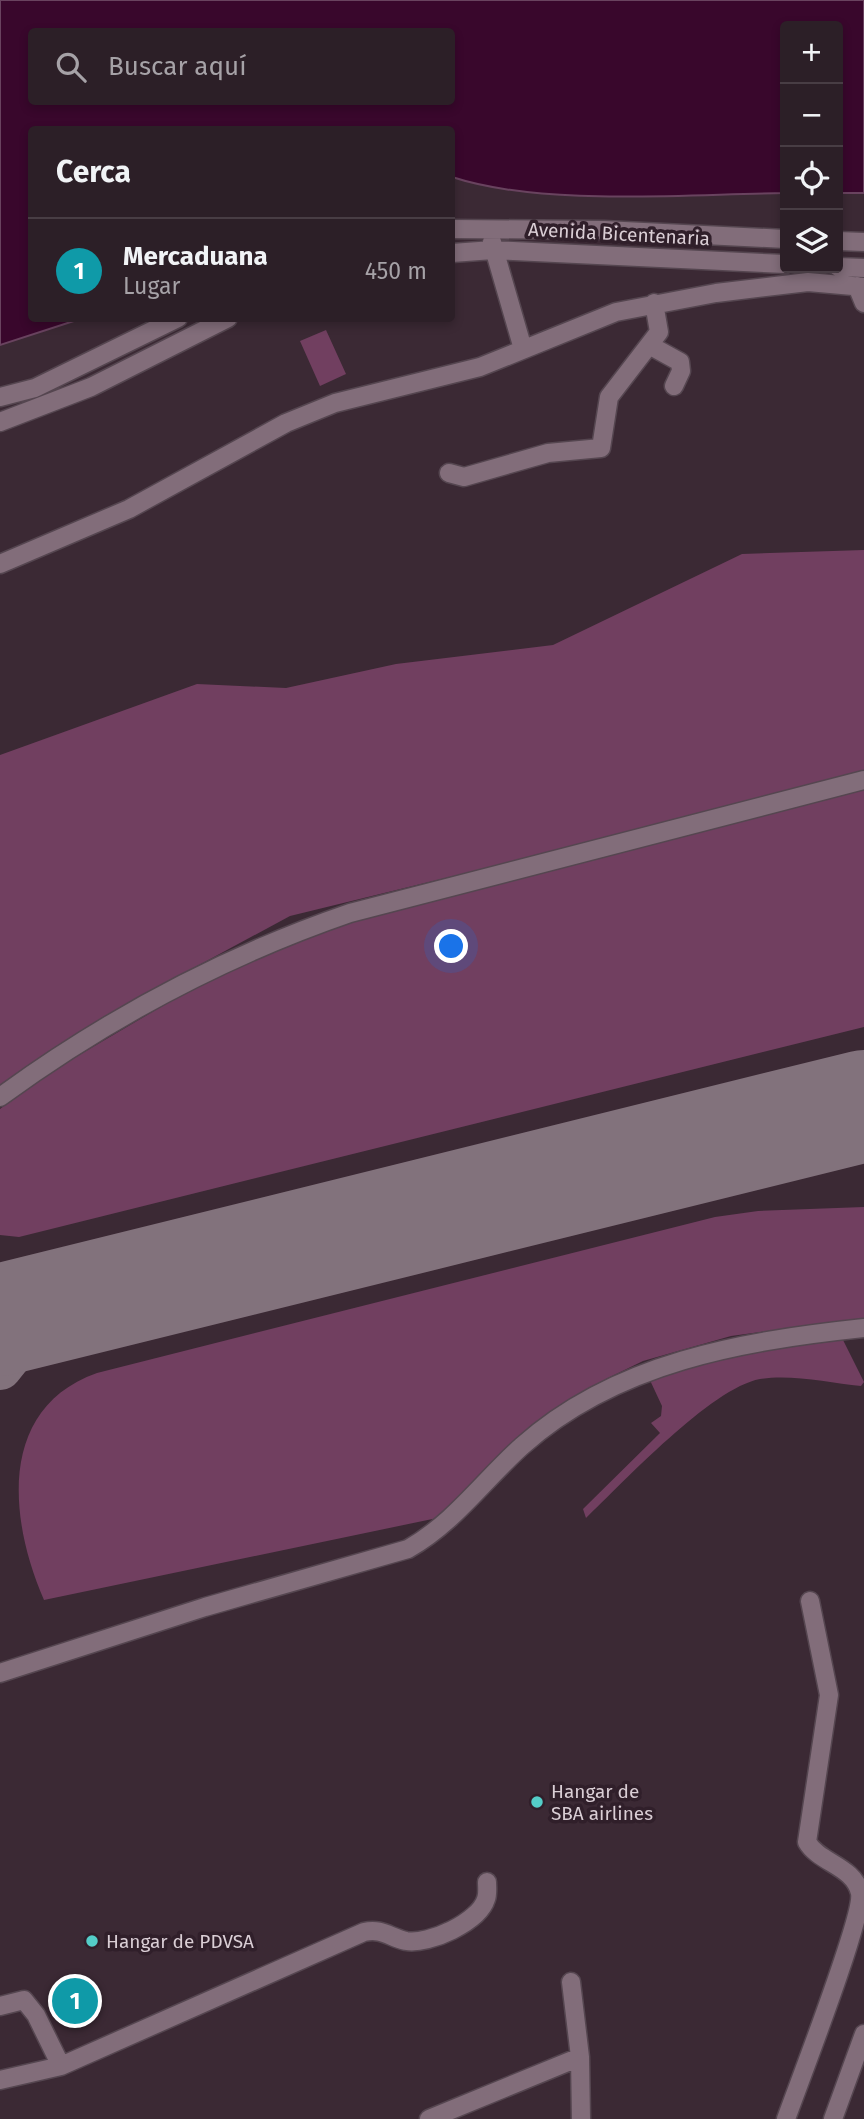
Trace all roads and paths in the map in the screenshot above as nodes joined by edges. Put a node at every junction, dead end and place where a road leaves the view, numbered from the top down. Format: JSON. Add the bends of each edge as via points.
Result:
{"nodes":[{"id":1,"x":491,"y":228,"type":"junction"},
{"id":2,"x":455,"y":229,"type":"edge"},
{"id":3,"x":780,"y":239,"type":"edge"},
{"id":4,"x":843,"y":241,"type":"edge"},
{"id":5,"x":864,"y":242,"type":"edge"},
{"id":6,"x":493,"y":250,"type":"junction"},
{"id":7,"x":455,"y":253,"type":"edge"},
{"id":8,"x":780,"y":264,"type":"edge"},
{"id":9,"x":843,"y":267,"type":"edge"},
{"id":10,"x":864,"y":268,"type":"edge"},
{"id":11,"x":862,"y":292,"type":"edge"},
{"id":12,"x":654,"y":303,"type":"junction"},
{"id":13,"x":170,"y":322,"type":"edge"},
{"id":14,"x":220,"y":322,"type":"edge"},
{"id":15,"x":651,"y":346,"type":"junction"},
{"id":16,"x":523,"y":349,"type":"junction"},
{"id":17,"x":674,"y":386,"type":"dead end"},
{"id":18,"x":0,"y":397,"type":"edge"},
{"id":19,"x":0,"y":422,"type":"edge"},
{"id":20,"x":449,"y":473,"type":"dead end"},
{"id":21,"x":0,"y":564,"type":"edge"},
{"id":22,"x":864,"y":780,"type":"edge"},
{"id":23,"x":0,"y":1097,"type":"edge"},
{"id":24,"x":864,"y":1328,"type":"edge"},
{"id":25,"x":810,"y":1601,"type":"dead end"},
{"id":26,"x":0,"y":1673,"type":"edge"},
{"id":27,"x":487,"y":1882,"type":"dead end"},
{"id":28,"x":570,"y":1982,"type":"dead end"},
{"id":29,"x":0,"y":2006,"type":"edge"},
{"id":30,"x":864,"y":2034,"type":"edge"},
{"id":31,"x":580,"y":2057,"type":"junction"},
{"id":32,"x":61,"y":2066,"type":"junction"},
{"id":33,"x":0,"y":2080,"type":"edge"},
{"id":34,"x":429,"y":2119,"type":"edge"},
{"id":35,"x":581,"y":2119,"type":"edge"},
{"id":36,"x":786,"y":2119,"type":"edge"},
{"id":37,"x":833,"y":2119,"type":"edge"}],
"edges":[{"from":1,"to":2,"type":"street","name":"Avenida Bicentenaria"},
{"from":1,"to":3,"type":"street","name":"Avenida Bicentenaria"},
{"from":1,"to":6,"type":"street"},
{"from":4,"to":5,"type":"street"},
{"from":6,"to":7,"type":"street","name":"Avenida Bicentenaria"},
{"from":6,"to":8,"type":"street","name":"Avenida Bicentenaria"},
{"from":6,"to":16,"type":"street"},
{"from":9,"to":10,"type":"street"},
{"from":11,"to":12,"type":"street","via":[[808,282]]},
{"from":12,"to":15,"type":"street","via":[[659,332]]},
{"from":12,"to":16,"type":"street","via":[[616,312]]},
{"from":13,"to":18,"type":"street","via":[[35,388]]},
{"from":14,"to":19,"type":"street","via":[[91,387]]},
{"from":15,"to":17,"type":"street","via":[[680,362]]},
{"from":15,"to":20,"type":"street","via":[[609,397],[601,448],[548,453],[464,477]]},
{"from":16,"to":21,"type":"street","via":[[480,367],[335,403],[286,424],[129,509]]},
{"from":22,"to":23,"type":"street","via":[[305,929],[221,965],[130,1013]]},
{"from":24,"to":26,"type":"street","via":[[760,1341],[643,1373],[587,1401],[523,1445],[455,1515],[408,1549],[205,1607]]},
{"from":25,"to":36,"type":"street","via":[[829,1695],[807,1842],[855,1882],[861,1902]]},
{"from":27,"to":32,"type":"street","via":[[481,1908],[451,1931],[418,1941],[404,1941],[377,1929],[364,1932]]},
{"from":28,"to":31,"type":"street"},
{"from":29,"to":32,"type":"street","via":[[24,2000]]},
{"from":30,"to":37,"type":"street"},
{"from":31,"to":34,"type":"street"},
{"from":31,"to":35,"type":"street"},
{"from":32,"to":33,"type":"street"}]}
